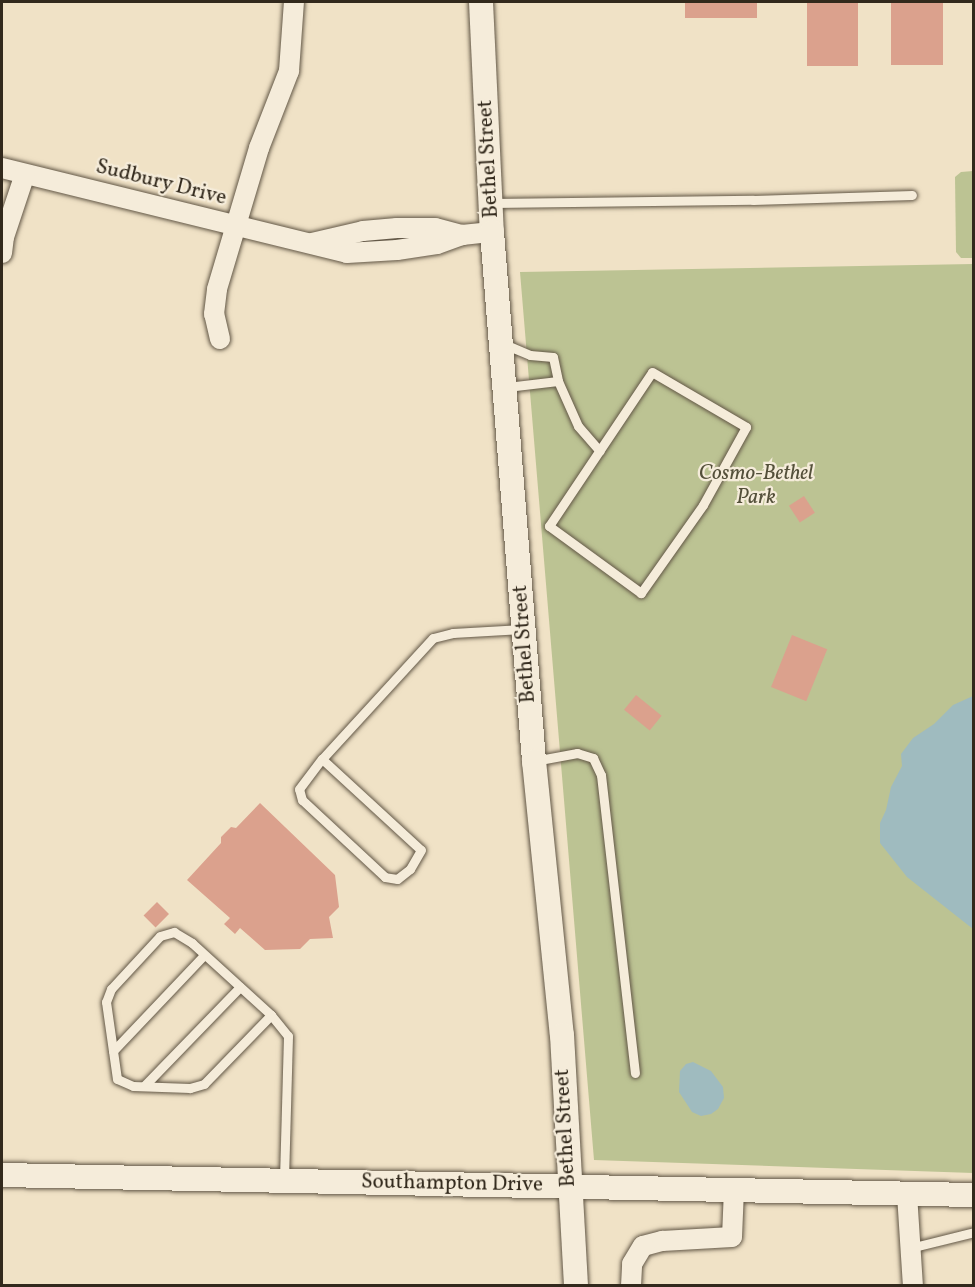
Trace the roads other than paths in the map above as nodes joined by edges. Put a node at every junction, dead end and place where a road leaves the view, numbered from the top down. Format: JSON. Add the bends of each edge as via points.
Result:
{"nodes":[{"id":1,"x":294,"y":2,"type":"edge"},
{"id":2,"x":481,"y":2,"type":"edge"},
{"id":3,"x":2,"y":168,"type":"edge"},
{"id":4,"x":25,"y":174,"type":"junction"},
{"id":5,"x":912,"y":195,"type":"dead end"},
{"id":6,"x":491,"y":203,"type":"junction"},
{"id":7,"x":234,"y":226,"type":"junction"},
{"id":8,"x":492,"y":232,"type":"junction"},
{"id":9,"x":2,"y":253,"type":"edge"},
{"id":10,"x":220,"y":339,"type":"dead end"},
{"id":11,"x":501,"y":344,"type":"junction"},
{"id":12,"x":558,"y":381,"type":"junction"},
{"id":13,"x":505,"y":387,"type":"junction"},
{"id":14,"x":600,"y":451,"type":"junction"},
{"id":15,"x":524,"y":629,"type":"junction"},
{"id":16,"x":322,"y":759,"type":"junction"},
{"id":17,"x":534,"y":761,"type":"junction"},
{"id":18,"x":204,"y":955,"type":"junction"},
{"id":19,"x":240,"y":987,"type":"junction"},
{"id":20,"x":271,"y":1015,"type":"junction"},
{"id":21,"x":113,"y":1051,"type":"junction"},
{"id":22,"x":635,"y":1073,"type":"dead end"},
{"id":23,"x":144,"y":1086,"type":"junction"},
{"id":24,"x":2,"y":1174,"type":"edge"},
{"id":25,"x":284,"y":1181,"type":"junction"},
{"id":26,"x":569,"y":1187,"type":"junction"},
{"id":27,"x":734,"y":1190,"type":"junction"},
{"id":28,"x":907,"y":1194,"type":"junction"},
{"id":29,"x":974,"y":1195,"type":"edge"},
{"id":30,"x":974,"y":1232,"type":"edge"},
{"id":31,"x":910,"y":1248,"type":"junction"},
{"id":32,"x":576,"y":1286,"type":"edge"},
{"id":33,"x":631,"y":1286,"type":"edge"},
{"id":34,"x":913,"y":1286,"type":"edge"}],
"edges":[{"from":1,"to":7,"type":"street","via":[[290,71]]},
{"from":2,"to":6,"type":"street","name":"Bethel Street"},
{"from":3,"to":4,"type":"street","name":"Sudbury Drive"},
{"from":4,"to":7,"type":"street","name":"Sudbury Drive"},
{"from":4,"to":9,"type":"street"},
{"from":5,"to":6,"type":"lane"},
{"from":6,"to":8,"type":"street","name":"Bethel Street"},
{"from":7,"to":8,"type":"street","name":"Sudbury Drive","via":[[347,253],[377,253]]},
{"from":7,"to":10,"type":"street","via":[[217,289],[214,314]]},
{"from":8,"to":11,"type":"street","name":"Bethel Street"},
{"from":11,"to":12,"type":"lane","via":[[530,355],[553,357]]},
{"from":11,"to":13,"type":"street","name":"Bethel Street"},
{"from":12,"to":13,"type":"lane"},
{"from":12,"to":14,"type":"lane","via":[[578,426]]},
{"from":13,"to":15,"type":"street","name":"Bethel Street"},
{"from":14,"to":14,"type":"lane","via":[[549,526],[641,593],[703,505],[746,427],[652,372]]},
{"from":15,"to":16,"type":"lane","via":[[453,633],[433,638]]},
{"from":15,"to":17,"type":"street","name":"Bethel Street"},
{"from":16,"to":16,"type":"lane","via":[[299,789],[302,800],[385,877],[397,879],[410,869],[421,850]]},
{"from":17,"to":22,"type":"lane","via":[[577,753],[593,758],[601,775]]},
{"from":17,"to":26,"type":"street","name":"Bethel Street","via":[[562,1035]]},
{"from":18,"to":19,"type":"lane"},
{"from":18,"to":21,"type":"lane"},
{"from":18,"to":21,"type":"lane","via":[[174,932],[160,936],[111,989],[106,1002]]},
{"from":19,"to":20,"type":"lane"},
{"from":19,"to":23,"type":"lane"},
{"from":20,"to":23,"type":"lane","via":[[204,1084],[190,1088]]},
{"from":20,"to":25,"type":"lane","via":[[288,1036]]},
{"from":21,"to":23,"type":"lane","via":[[117,1079]]},
{"from":24,"to":25,"type":"street","name":"Southampton Drive"},
{"from":25,"to":26,"type":"street","name":"Southampton Drive"},
{"from":26,"to":27,"type":"street","name":"Southampton Drive"},
{"from":26,"to":32,"type":"street","name":"Bethel Street"},
{"from":27,"to":28,"type":"street","name":"Southampton Drive"},
{"from":27,"to":33,"type":"street","via":[[732,1237],[643,1246],[632,1264]]},
{"from":28,"to":29,"type":"street","name":"Southampton Drive"},
{"from":28,"to":31,"type":"street"},
{"from":30,"to":31,"type":"lane"},
{"from":31,"to":34,"type":"street"}]}
